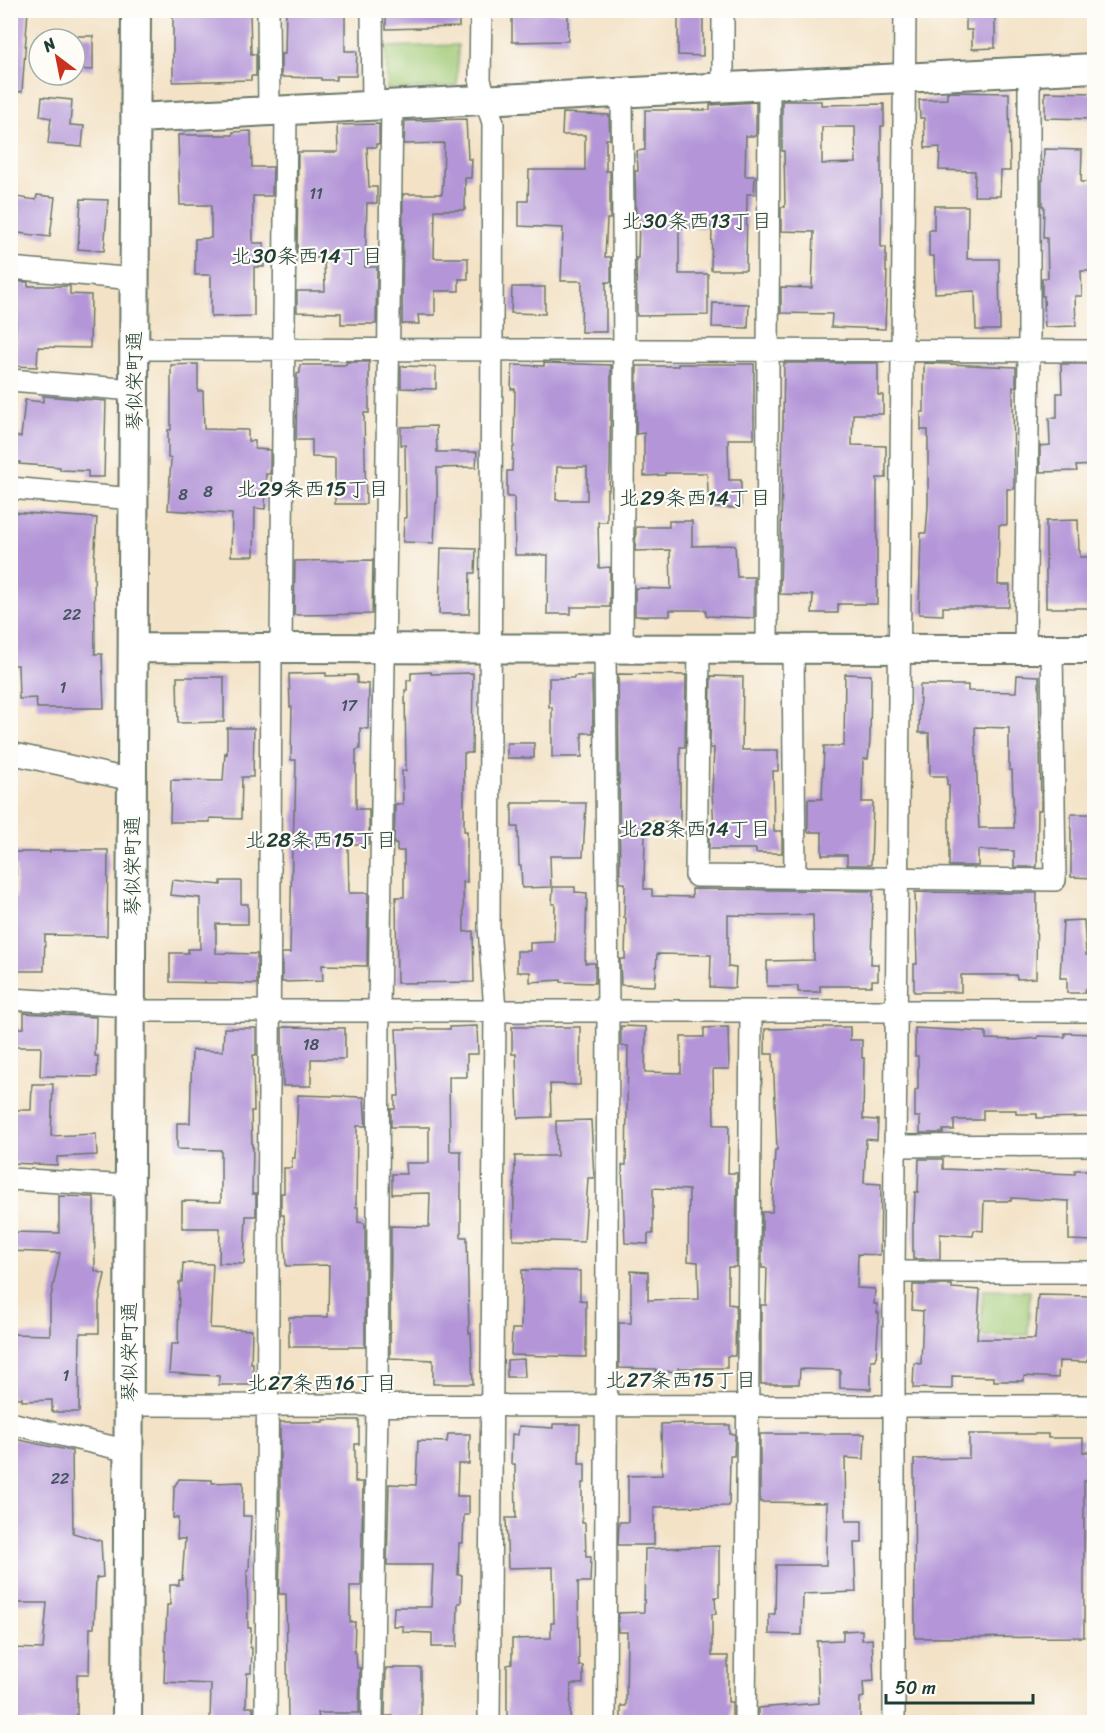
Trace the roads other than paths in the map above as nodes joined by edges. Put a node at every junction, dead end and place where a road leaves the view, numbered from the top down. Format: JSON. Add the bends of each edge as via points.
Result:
{"nodes":[{"id":1,"x":136,"y":10,"type":"edge"},
{"id":2,"x":268,"y":10,"type":"edge"},
{"id":3,"x":372,"y":10,"type":"edge"},
{"id":4,"x":481,"y":10,"type":"edge"},
{"id":5,"x":723,"y":10,"type":"edge"},
{"id":6,"x":905,"y":10,"type":"edge"},
{"id":7,"x":1095,"y":68,"type":"edge"},
{"id":8,"x":1029,"y":71,"type":"junction"},
{"id":9,"x":904,"y":78,"type":"junction"},
{"id":10,"x":769,"y":85,"type":"junction"},
{"id":11,"x":723,"y":87,"type":"junction"},
{"id":12,"x":622,"y":93,"type":"junction"},
{"id":13,"x":485,"y":100,"type":"junction"},
{"id":14,"x":382,"y":105,"type":"junction"},
{"id":15,"x":278,"y":110,"type":"junction"},
{"id":16,"x":136,"y":118,"type":"junction"},
{"id":17,"x":10,"y":268,"type":"edge"},
{"id":18,"x":135,"y":279,"type":"junction"},
{"id":19,"x":134,"y":349,"type":"junction"},
{"id":20,"x":285,"y":350,"type":"junction"},
{"id":21,"x":390,"y":350,"type":"junction"},
{"id":22,"x":491,"y":350,"type":"junction"},
{"id":23,"x":624,"y":350,"type":"junction"},
{"id":24,"x":766,"y":350,"type":"junction"},
{"id":25,"x":902,"y":351,"type":"junction"},
{"id":26,"x":1029,"y":351,"type":"junction"},
{"id":27,"x":1095,"y":351,"type":"edge"},
{"id":28,"x":10,"y":380,"type":"edge"},
{"id":29,"x":134,"y":390,"type":"junction"},
{"id":30,"x":10,"y":488,"type":"edge"},
{"id":31,"x":133,"y":499,"type":"junction"},
{"id":32,"x":133,"y":648,"type":"junction"},
{"id":33,"x":276,"y":648,"type":"junction"},
{"id":34,"x":384,"y":648,"type":"junction"},
{"id":35,"x":491,"y":648,"type":"junction"},
{"id":36,"x":614,"y":648,"type":"junction"},
{"id":37,"x":699,"y":648,"type":"junction"},
{"id":38,"x":780,"y":649,"type":"junction"},
{"id":39,"x":900,"y":649,"type":"junction"},
{"id":40,"x":1039,"y":649,"type":"junction"},
{"id":41,"x":1095,"y":649,"type":"edge"},
{"id":42,"x":10,"y":753,"type":"edge"},
{"id":43,"x":132,"y":780,"type":"junction"},
{"id":44,"x":795,"y":876,"type":"junction"},
{"id":45,"x":897,"y":878,"type":"junction"},
{"id":46,"x":10,"y":999,"type":"edge"},
{"id":47,"x":131,"y":1008,"type":"junction"},
{"id":48,"x":269,"y":1010,"type":"junction"},
{"id":49,"x":379,"y":1011,"type":"junction"},
{"id":50,"x":495,"y":1011,"type":"junction"},
{"id":51,"x":608,"y":1011,"type":"junction"},
{"id":52,"x":751,"y":1011,"type":"junction"},
{"id":53,"x":896,"y":1011,"type":"junction"},
{"id":54,"x":1095,"y":1011,"type":"edge"},
{"id":55,"x":1095,"y":1145,"type":"edge"},
{"id":56,"x":896,"y":1146,"type":"junction"},
{"id":57,"x":10,"y":1179,"type":"edge"},
{"id":58,"x":130,"y":1186,"type":"junction"},
{"id":59,"x":894,"y":1272,"type":"junction"},
{"id":60,"x":1095,"y":1272,"type":"edge"},
{"id":61,"x":129,"y":1405,"type":"junction"},
{"id":62,"x":492,"y":1405,"type":"junction"},
{"id":63,"x":895,"y":1405,"type":"junction"},
{"id":64,"x":268,"y":1406,"type":"junction"},
{"id":65,"x":377,"y":1406,"type":"junction"},
{"id":66,"x":607,"y":1406,"type":"junction"},
{"id":67,"x":748,"y":1406,"type":"junction"},
{"id":68,"x":1095,"y":1406,"type":"edge"},
{"id":69,"x":10,"y":1422,"type":"edge"},
{"id":70,"x":129,"y":1451,"type":"junction"},
{"id":71,"x":127,"y":1722,"type":"edge"},
{"id":72,"x":266,"y":1722,"type":"edge"},
{"id":73,"x":372,"y":1722,"type":"edge"},
{"id":74,"x":489,"y":1722,"type":"edge"},
{"id":75,"x":604,"y":1722,"type":"edge"},
{"id":76,"x":745,"y":1722,"type":"edge"},
{"id":77,"x":894,"y":1722,"type":"edge"}],
"edges":[{"from":1,"to":16,"type":"street","name":"琴似栄町通"},
{"from":2,"to":15,"type":"street"},
{"from":3,"to":14,"type":"street"},
{"from":4,"to":13,"type":"street","via":[[480,80]]},
{"from":5,"to":11,"type":"street"},
{"from":6,"to":9,"type":"street"},
{"from":7,"to":8,"type":"street"},
{"from":8,"to":9,"type":"street"},
{"from":8,"to":26,"type":"street"},
{"from":9,"to":10,"type":"street"},
{"from":9,"to":25,"type":"street"},
{"from":10,"to":11,"type":"street"},
{"from":10,"to":24,"type":"street"},
{"from":11,"to":12,"type":"street"},
{"from":12,"to":13,"type":"street"},
{"from":12,"to":23,"type":"street"},
{"from":13,"to":14,"type":"street"},
{"from":13,"to":22,"type":"street","via":[[493,123]]},
{"from":14,"to":15,"type":"street"},
{"from":14,"to":21,"type":"street"},
{"from":15,"to":16,"type":"street"},
{"from":15,"to":20,"type":"street"},
{"from":16,"to":18,"type":"street","name":"琴似栄町通"},
{"from":17,"to":18,"type":"street"},
{"from":18,"to":19,"type":"street","name":"琴似栄町通"},
{"from":19,"to":20,"type":"street"},
{"from":19,"to":29,"type":"street","name":"琴似栄町通"},
{"from":20,"to":21,"type":"street"},
{"from":20,"to":33,"type":"street"},
{"from":21,"to":22,"type":"street"},
{"from":21,"to":34,"type":"street"},
{"from":22,"to":23,"type":"street"},
{"from":22,"to":35,"type":"street"},
{"from":23,"to":24,"type":"street"},
{"from":23,"to":36,"type":"street"},
{"from":24,"to":25,"type":"street"},
{"from":24,"to":38,"type":"street"},
{"from":25,"to":26,"type":"street"},
{"from":25,"to":39,"type":"street"},
{"from":26,"to":27,"type":"street"},
{"from":26,"to":40,"type":"street"},
{"from":28,"to":29,"type":"street"},
{"from":29,"to":31,"type":"street","name":"琴似栄町通"},
{"from":30,"to":31,"type":"street"},
{"from":31,"to":32,"type":"street","name":"琴似栄町通"},
{"from":32,"to":33,"type":"street"},
{"from":32,"to":43,"type":"street","name":"琴似栄町通"},
{"from":33,"to":34,"type":"street"},
{"from":33,"to":48,"type":"street"},
{"from":34,"to":35,"type":"street"},
{"from":34,"to":49,"type":"street"},
{"from":35,"to":36,"type":"street"},
{"from":35,"to":50,"type":"street","via":[[489,927]]},
{"from":36,"to":37,"type":"street"},
{"from":36,"to":51,"type":"street"},
{"from":37,"to":38,"type":"street"},
{"from":37,"to":44,"type":"street","via":[[696,876]]},
{"from":38,"to":39,"type":"street"},
{"from":38,"to":44,"type":"street"},
{"from":39,"to":40,"type":"street"},
{"from":39,"to":45,"type":"street"},
{"from":40,"to":41,"type":"street"},
{"from":40,"to":45,"type":"street","via":[[1055,880]]},
{"from":42,"to":43,"type":"street"},
{"from":43,"to":47,"type":"street","name":"琴似栄町通"},
{"from":44,"to":45,"type":"street"},
{"from":45,"to":53,"type":"street"},
{"from":46,"to":47,"type":"street"},
{"from":47,"to":48,"type":"street"},
{"from":47,"to":58,"type":"street","name":"琴似栄町通"},
{"from":48,"to":49,"type":"street"},
{"from":48,"to":64,"type":"street"},
{"from":49,"to":50,"type":"street"},
{"from":49,"to":65,"type":"street"},
{"from":50,"to":51,"type":"street"},
{"from":50,"to":62,"type":"street"},
{"from":51,"to":52,"type":"street"},
{"from":51,"to":66,"type":"street"},
{"from":52,"to":53,"type":"street"},
{"from":52,"to":67,"type":"street"},
{"from":53,"to":54,"type":"street"},
{"from":53,"to":56,"type":"street"},
{"from":55,"to":56,"type":"street"},
{"from":56,"to":59,"type":"street"},
{"from":57,"to":58,"type":"street"},
{"from":58,"to":61,"type":"street","name":"琴似栄町通"},
{"from":59,"to":60,"type":"street"},
{"from":59,"to":63,"type":"street"},
{"from":61,"to":64,"type":"street"},
{"from":61,"to":70,"type":"street","name":"琴似栄町通"},
{"from":62,"to":65,"type":"street"},
{"from":62,"to":66,"type":"street"},
{"from":62,"to":74,"type":"street"},
{"from":63,"to":67,"type":"street"},
{"from":63,"to":68,"type":"street"},
{"from":63,"to":77,"type":"street"},
{"from":64,"to":65,"type":"street"},
{"from":64,"to":72,"type":"street"},
{"from":65,"to":73,"type":"street"},
{"from":66,"to":67,"type":"street"},
{"from":66,"to":75,"type":"street"},
{"from":67,"to":76,"type":"street"},
{"from":69,"to":70,"type":"street"},
{"from":70,"to":71,"type":"street","name":"琴似栄町通"}]}
